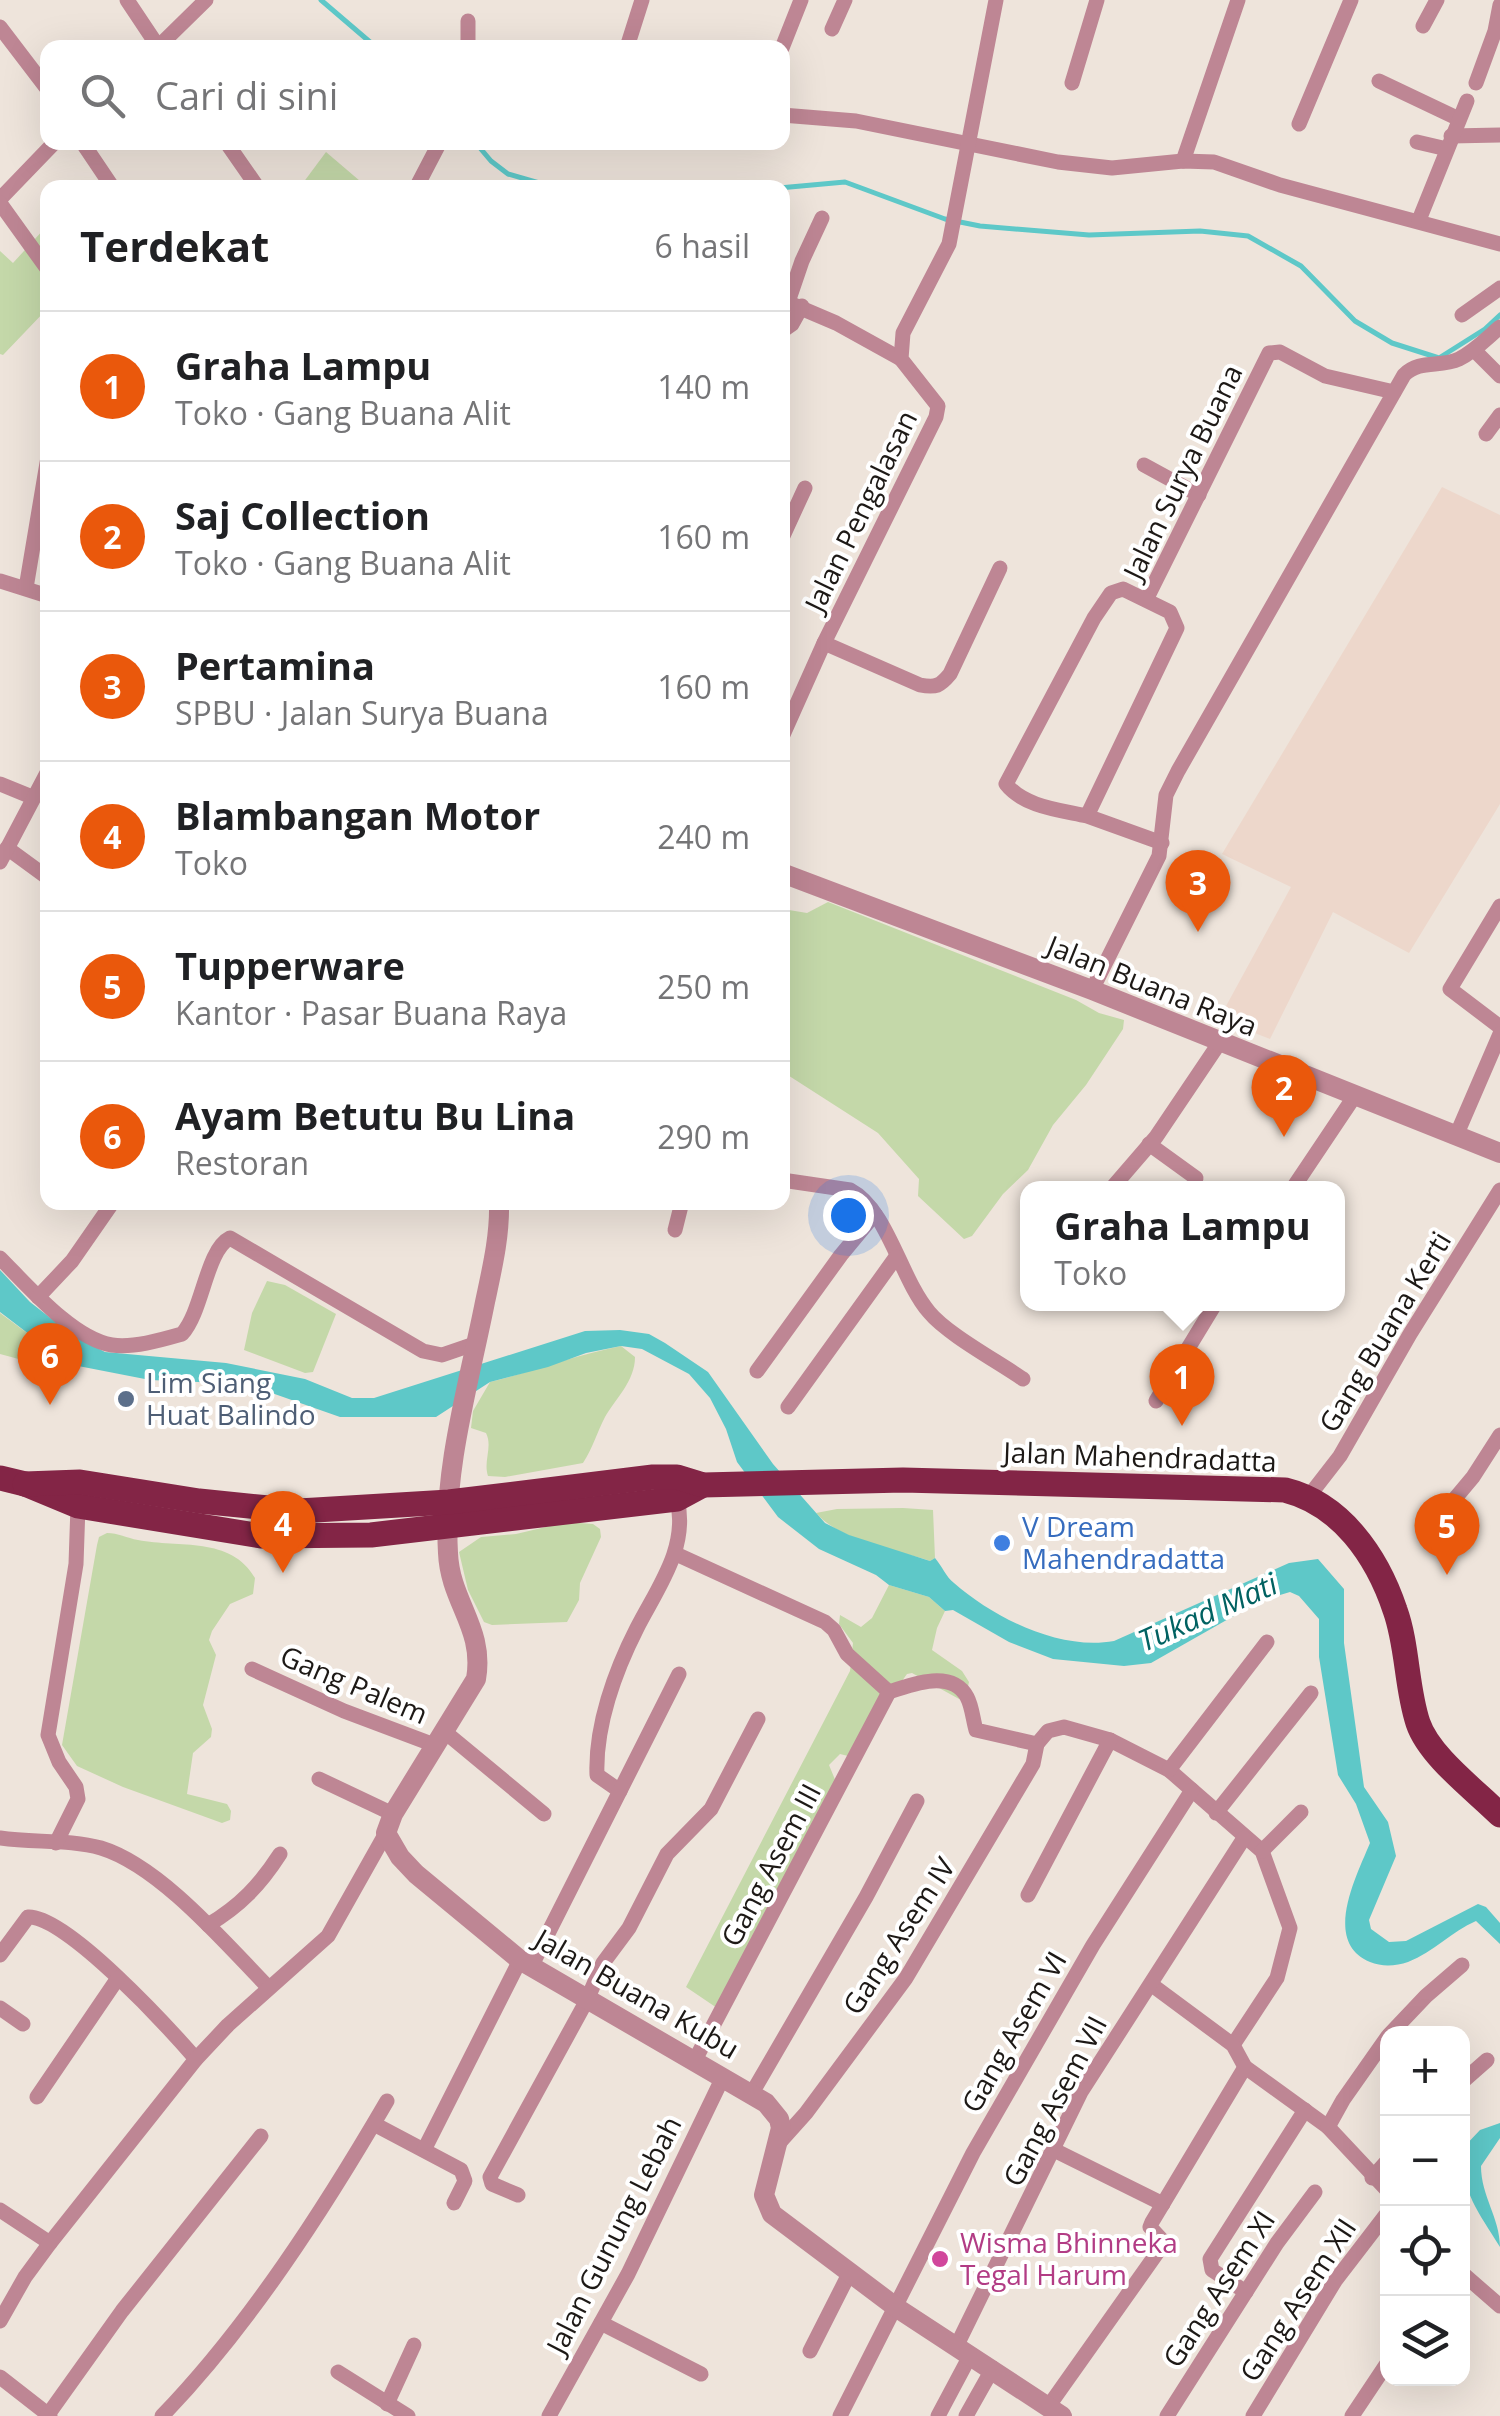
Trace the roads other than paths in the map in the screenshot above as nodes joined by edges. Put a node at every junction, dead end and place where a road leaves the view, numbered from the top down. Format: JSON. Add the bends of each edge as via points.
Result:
{"nodes":[{"id":1,"x":127,"y":0,"type":"edge"},
{"id":2,"x":206,"y":0,"type":"edge"},
{"id":3,"x":642,"y":0,"type":"edge"},
{"id":4,"x":801,"y":0,"type":"edge"},
{"id":5,"x":845,"y":0,"type":"edge"},
{"id":6,"x":996,"y":0,"type":"edge"},
{"id":7,"x":1097,"y":0,"type":"edge"},
{"id":8,"x":1238,"y":0,"type":"edge"},
{"id":9,"x":1350,"y":0,"type":"edge"},
{"id":10,"x":1437,"y":0,"type":"edge"},
{"id":11,"x":1500,"y":5,"type":"edge"},
{"id":12,"x":468,"y":21,"type":"dead end"},
{"id":13,"x":1423,"y":26,"type":"dead end"},
{"id":14,"x":0,"y":28,"type":"edge"},
{"id":15,"x":832,"y":29,"type":"dead end"},
{"id":16,"x":153,"y":40,"type":"edge"},
{"id":17,"x":165,"y":40,"type":"edge"},
{"id":18,"x":468,"y":40,"type":"edge"},
{"id":19,"x":629,"y":40,"type":"edge"},
{"id":20,"x":785,"y":40,"type":"edge"},
{"id":21,"x":40,"y":80,"type":"edge"},
{"id":22,"x":1379,"y":82,"type":"dead end"},
{"id":23,"x":1072,"y":83,"type":"dead end"},
{"id":24,"x":1476,"y":83,"type":"dead end"},
{"id":25,"x":1467,"y":101,"type":"dead end"},
{"id":26,"x":790,"y":116,"type":"edge"},
{"id":27,"x":1458,"y":118,"type":"junction"},
{"id":28,"x":1300,"y":124,"type":"dead end"},
{"id":29,"x":1500,"y":135,"type":"edge"},
{"id":30,"x":1417,"y":142,"type":"dead end"},
{"id":31,"x":1449,"y":142,"type":"junction"},
{"id":32,"x":970,"y":145,"type":"junction"},
{"id":33,"x":48,"y":150,"type":"edge"},
{"id":34,"x":87,"y":150,"type":"edge"},
{"id":35,"x":232,"y":150,"type":"edge"},
{"id":36,"x":436,"y":150,"type":"edge"},
{"id":37,"x":1183,"y":161,"type":"junction"},
{"id":38,"x":107,"y":180,"type":"edge"},
{"id":39,"x":252,"y":180,"type":"edge"},
{"id":40,"x":420,"y":180,"type":"edge"},
{"id":41,"x":0,"y":201,"type":"edge"},
{"id":42,"x":822,"y":218,"type":"dead end"},
{"id":43,"x":1419,"y":220,"type":"junction"},
{"id":44,"x":1500,"y":244,"type":"edge"},
{"id":45,"x":40,"y":258,"type":"edge"},
{"id":46,"x":1500,"y":288,"type":"edge"},
{"id":47,"x":791,"y":302,"type":"edge"},
{"id":48,"x":1462,"y":315,"type":"dead end"},
{"id":49,"x":1500,"y":327,"type":"edge"},
{"id":50,"x":1474,"y":350,"type":"junction"},
{"id":51,"x":902,"y":360,"type":"junction"},
{"id":52,"x":1500,"y":376,"type":"edge"},
{"id":53,"x":1394,"y":392,"type":"junction"},
{"id":54,"x":1500,"y":415,"type":"edge"},
{"id":55,"x":1486,"y":434,"type":"dead end"},
{"id":56,"x":1144,"y":465,"type":"dead end"},
{"id":57,"x":805,"y":488,"type":"dead end"},
{"id":58,"x":1199,"y":494,"type":"junction"},
{"id":59,"x":40,"y":505,"type":"edge"},
{"id":60,"x":790,"y":521,"type":"edge"},
{"id":61,"x":1000,"y":568,"type":"dead end"},
{"id":62,"x":0,"y":582,"type":"edge"},
{"id":63,"x":26,"y":588,"type":"junction"},
{"id":64,"x":40,"y":593,"type":"edge"},
{"id":65,"x":1147,"y":598,"type":"junction"},
{"id":66,"x":824,"y":643,"type":"junction"},
{"id":67,"x":790,"y":718,"type":"edge"},
{"id":68,"x":0,"y":784,"type":"edge"},
{"id":69,"x":40,"y":784,"type":"edge"},
{"id":70,"x":32,"y":797,"type":"junction"},
{"id":71,"x":1088,"y":816,"type":"junction"},
{"id":72,"x":1162,"y":843,"type":"junction"},
{"id":73,"x":4,"y":855,"type":"edge"},
{"id":74,"x":40,"y":874,"type":"edge"},
{"id":75,"x":790,"y":877,"type":"edge"},
{"id":76,"x":1500,"y":906,"type":"edge"},
{"id":77,"x":1092,"y":990,"type":"junction"},
{"id":78,"x":1500,"y":1030,"type":"edge"},
{"id":79,"x":1220,"y":1042,"type":"junction"},
{"id":80,"x":1354,"y":1096,"type":"junction"},
{"id":81,"x":1456,"y":1136,"type":"junction"},
{"id":82,"x":1149,"y":1144,"type":"junction"},
{"id":83,"x":1500,"y":1153,"type":"edge"},
{"id":84,"x":1196,"y":1178,"type":"dead end"},
{"id":85,"x":790,"y":1181,"type":"edge"},
{"id":86,"x":1118,"y":1181,"type":"edge"},
{"id":87,"x":1299,"y":1181,"type":"edge"},
{"id":88,"x":1500,"y":1190,"type":"edge"},
{"id":89,"x":107,"y":1210,"type":"edge"},
{"id":90,"x":498,"y":1210,"type":"edge"},
{"id":91,"x":680,"y":1210,"type":"edge"},
{"id":92,"x":875,"y":1214,"type":"junction"},
{"id":93,"x":675,"y":1230,"type":"dead end"},
{"id":94,"x":896,"y":1257,"type":"junction"},
{"id":95,"x":0,"y":1258,"type":"edge"},
{"id":96,"x":38,"y":1297,"type":"junction"},
{"id":97,"x":1211,"y":1311,"type":"edge"},
{"id":98,"x":476,"y":1348,"type":"junction"},
{"id":99,"x":756,"y":1370,"type":"dead end"},
{"id":100,"x":1023,"y":1379,"type":"dead end"},
{"id":101,"x":1156,"y":1401,"type":"dead end"},
{"id":102,"x":788,"y":1407,"type":"dead end"},
{"id":103,"x":1500,"y":1435,"type":"edge"},
{"id":104,"x":13,"y":1481,"type":"edge"},
{"id":105,"x":711,"y":1484,"type":"junction"},
{"id":106,"x":1309,"y":1496,"type":"junction"},
{"id":107,"x":677,"y":1499,"type":"junction"},
{"id":108,"x":78,"y":1506,"type":"junction"},
{"id":109,"x":448,"y":1515,"type":"junction"},
{"id":110,"x":1437,"y":1520,"type":"dead end"},
{"id":111,"x":676,"y":1554,"type":"junction"},
{"id":112,"x":1267,"y":1642,"type":"dead end"},
{"id":113,"x":252,"y":1669,"type":"dead end"},
{"id":114,"x":679,"y":1674,"type":"dead end"},
{"id":115,"x":890,"y":1692,"type":"junction"},
{"id":116,"x":1311,"y":1693,"type":"dead end"},
{"id":117,"x":758,"y":1719,"type":"dead end"},
{"id":118,"x":441,"y":1739,"type":"junction"},
{"id":119,"x":1110,"y":1740,"type":"junction"},
{"id":120,"x":1037,"y":1744,"type":"junction"},
{"id":121,"x":1169,"y":1770,"type":"junction"},
{"id":122,"x":319,"y":1780,"type":"dead end"},
{"id":123,"x":1192,"y":1790,"type":"junction"},
{"id":124,"x":620,"y":1791,"type":"junction"},
{"id":125,"x":916,"y":1801,"type":"dead end"},
{"id":126,"x":1216,"y":1812,"type":"junction"},
{"id":127,"x":1301,"y":1812,"type":"dead end"},
{"id":128,"x":544,"y":1814,"type":"dead end"},
{"id":129,"x":1500,"y":1815,"type":"edge"},
{"id":130,"x":390,"y":1824,"type":"junction"},
{"id":131,"x":0,"y":1838,"type":"edge"},
{"id":132,"x":1244,"y":1838,"type":"junction"},
{"id":133,"x":56,"y":1843,"type":"junction"},
{"id":134,"x":1262,"y":1851,"type":"junction"},
{"id":135,"x":280,"y":1854,"type":"dead end"},
{"id":136,"x":1028,"y":1895,"type":"dead end"},
{"id":137,"x":208,"y":1925,"type":"junction"},
{"id":138,"x":0,"y":1955,"type":"edge"},
{"id":139,"x":526,"y":1964,"type":"junction"},
{"id":140,"x":1462,"y":1965,"type":"dead end"},
{"id":141,"x":118,"y":1978,"type":"junction"},
{"id":142,"x":1152,"y":1985,"type":"junction"},
{"id":143,"x":268,"y":1988,"type":"junction"},
{"id":144,"x":586,"y":2000,"type":"junction"},
{"id":145,"x":0,"y":2008,"type":"edge"},
{"id":146,"x":23,"y":2024,"type":"dead end"},
{"id":147,"x":1398,"y":2026,"type":"edge"},
{"id":148,"x":1232,"y":2045,"type":"junction"},
{"id":149,"x":1380,"y":2048,"type":"edge"},
{"id":150,"x":196,"y":2060,"type":"junction"},
{"id":151,"x":695,"y":2060,"type":"junction"},
{"id":152,"x":1488,"y":2060,"type":"dead end"},
{"id":153,"x":1245,"y":2066,"type":"junction"},
{"id":154,"x":1470,"y":2075,"type":"edge"},
{"id":155,"x":723,"y":2076,"type":"junction"},
{"id":156,"x":752,"y":2093,"type":"junction"},
{"id":157,"x":36,"y":2097,"type":"dead end"},
{"id":158,"x":388,"y":2101,"type":"dead end"},
{"id":159,"x":1306,"y":2110,"type":"junction"},
{"id":160,"x":374,"y":2124,"type":"junction"},
{"id":161,"x":1328,"y":2127,"type":"junction"},
{"id":162,"x":261,"y":2136,"type":"dead end"},
{"id":163,"x":780,"y":2142,"type":"junction"},
{"id":164,"x":424,"y":2150,"type":"junction"},
{"id":165,"x":1054,"y":2150,"type":"junction"},
{"id":166,"x":1380,"y":2169,"type":"edge"},
{"id":167,"x":1372,"y":2178,"type":"junction"},
{"id":168,"x":1380,"y":2184,"type":"edge"},
{"id":169,"x":1314,"y":2192,"type":"dead end"},
{"id":170,"x":518,"y":2195,"type":"dead end"},
{"id":171,"x":454,"y":2203,"type":"dead end"},
{"id":172,"x":1162,"y":2204,"type":"junction"},
{"id":173,"x":0,"y":2210,"type":"edge"},
{"id":174,"x":1380,"y":2222,"type":"edge"},
{"id":175,"x":50,"y":2242,"type":"junction"},
{"id":176,"x":849,"y":2274,"type":"junction"},
{"id":177,"x":1470,"y":2280,"type":"edge"},
{"id":178,"x":1246,"y":2292,"type":"junction"},
{"id":179,"x":1500,"y":2306,"type":"edge"},
{"id":180,"x":897,"y":2308,"type":"junction"},
{"id":181,"x":0,"y":2321,"type":"edge"},
{"id":182,"x":601,"y":2323,"type":"junction"},
{"id":183,"x":414,"y":2345,"type":"dead end"},
{"id":184,"x":964,"y":2349,"type":"junction"},
{"id":185,"x":810,"y":2351,"type":"dead end"},
{"id":186,"x":993,"y":2368,"type":"junction"},
{"id":187,"x":338,"y":2372,"type":"dead end"},
{"id":188,"x":701,"y":2374,"type":"dead end"},
{"id":189,"x":1380,"y":2374,"type":"edge"},
{"id":190,"x":0,"y":2378,"type":"edge"},
{"id":191,"x":387,"y":2404,"type":"junction"},
{"id":192,"x":1055,"y":2411,"type":"edge"},
{"id":193,"x":49,"y":2415,"type":"edge"},
{"id":194,"x":162,"y":2416,"type":"edge"},
{"id":195,"x":408,"y":2416,"type":"edge"},
{"id":196,"x":549,"y":2416,"type":"edge"},
{"id":197,"x":840,"y":2416,"type":"edge"},
{"id":198,"x":938,"y":2416,"type":"edge"},
{"id":199,"x":966,"y":2416,"type":"edge"},
{"id":200,"x":1166,"y":2416,"type":"edge"},
{"id":201,"x":1253,"y":2416,"type":"edge"},
{"id":202,"x":1352,"y":2416,"type":"edge"}],
"edges":[{"from":1,"to":16,"type":"street"},
{"from":2,"to":17,"type":"street"},
{"from":3,"to":19,"type":"street"},
{"from":4,"to":20,"type":"street"},
{"from":5,"to":15,"type":"street"},
{"from":6,"to":32,"type":"street"},
{"from":7,"to":23,"type":"street"},
{"from":8,"to":37,"type":"street"},
{"from":9,"to":28,"type":"street"},
{"from":10,"to":13,"type":"street"},
{"from":11,"to":24,"type":"street"},
{"from":12,"to":18,"type":"street"},
{"from":14,"to":21,"type":"street"},
{"from":22,"to":27,"type":"street"},
{"from":25,"to":27,"type":"street"},
{"from":26,"to":32,"type":"street","via":[[856,121]]},
{"from":27,"to":31,"type":"street"},
{"from":29,"to":31,"type":"street"},
{"from":30,"to":31,"type":"street"},
{"from":31,"to":43,"type":"street"},
{"from":32,"to":37,"type":"street","via":[[1112,168]]},
{"from":32,"to":51,"type":"street","via":[[949,244],[903,334]]},
{"from":33,"to":41,"type":"street"},
{"from":34,"to":38,"type":"street"},
{"from":35,"to":39,"type":"street"},
{"from":36,"to":40,"type":"street"},
{"from":37,"to":43,"type":"street","via":[[1214,162]]},
{"from":41,"to":45,"type":"street"},
{"from":42,"to":47,"type":"street"},
{"from":43,"to":44,"type":"street"},
{"from":46,"to":48,"type":"street"},
{"from":47,"to":51,"type":"street"},
{"from":49,"to":50,"type":"street"},
{"from":50,"to":52,"type":"street"},
{"from":50,"to":53,"type":"street","via":[[1447,363],[1416,365]]},
{"from":51,"to":66,"type":"street","name":"Jalan Pengalasan","via":[[938,406],[936,417]]},
{"from":53,"to":58,"type":"street","name":"Jalan Surya Buana","via":[[1325,376],[1274,350]]},
{"from":53,"to":72,"type":"street","via":[[1178,771],[1166,795]]},
{"from":54,"to":55,"type":"street"},
{"from":56,"to":58,"type":"street"},
{"from":57,"to":60,"type":"street"},
{"from":58,"to":65,"type":"street","name":"Jalan Surya Buana"},
{"from":59,"to":63,"type":"street"},
{"from":61,"to":66,"type":"street","name":"Jalan Pengalasan","via":[[950,674],[934,688]]},
{"from":62,"to":63,"type":"street"},
{"from":63,"to":64,"type":"street"},
{"from":65,"to":71,"type":"street","name":"Jalan Surya Buana","via":[[1170,612],[1177,628]]},
{"from":65,"to":71,"type":"street","via":[[1122,589],[1111,593],[1008,774],[1014,794]]},
{"from":66,"to":67,"type":"street","name":"Jalan Pengalasan"},
{"from":68,"to":70,"type":"street"},
{"from":69,"to":70,"type":"street"},
{"from":70,"to":73,"type":"street"},
{"from":71,"to":72,"type":"street"},
{"from":72,"to":77,"type":"street"},
{"from":73,"to":74,"type":"street"},
{"from":75,"to":77,"type":"street","name":"Jalan Buana Raya"},
{"from":76,"to":78,"type":"street","via":[[1450,989]]},
{"from":77,"to":79,"type":"street","name":"Jalan Buana Raya"},
{"from":78,"to":81,"type":"street"},
{"from":79,"to":80,"type":"street","name":"Jalan Buana Raya"},
{"from":79,"to":82,"type":"street"},
{"from":80,"to":81,"type":"street","name":"Jalan Buana Raya"},
{"from":80,"to":87,"type":"street"},
{"from":81,"to":83,"type":"street","name":"Jalan Buana Raya"},
{"from":82,"to":84,"type":"street"},
{"from":82,"to":86,"type":"street"},
{"from":85,"to":92,"type":"street","via":[[850,1190]]},
{"from":88,"to":106,"type":"street","name":"Gang Buana Kerti","via":[[1340,1456]]},
{"from":89,"to":96,"type":"street"},
{"from":90,"to":98,"type":"street"},
{"from":91,"to":93,"type":"street"},
{"from":92,"to":94,"type":"street"},
{"from":92,"to":99,"type":"street"},
{"from":94,"to":100,"type":"street","via":[[931,1316]]},
{"from":94,"to":102,"type":"street"},
{"from":95,"to":96,"type":"street"},
{"from":96,"to":98,"type":"street","via":[[110,1345],[182,1334],[218,1248],[230,1238],[432,1355]]},
{"from":97,"to":101,"type":"street"},
{"from":98,"to":109,"type":"street"},
{"from":103,"to":110,"type":"street"},
{"from":104,"to":108,"type":"highway","name":"Jalan Mahendradatta"},
{"from":104,"to":109,"type":"highway","name":"Jalan Mahendradatta","via":[[80,1482],[299,1510]]},
{"from":105,"to":106,"type":"highway","name":"Jalan Mahendradatta","via":[[902,1480],[1285,1490]]},
{"from":105,"to":107,"type":"highway","name":"Jalan Mahendradatta"},
{"from":105,"to":109,"type":"highway","name":"Jalan Mahendradatta","via":[[641,1477]]},
{"from":106,"to":129,"type":"highway","name":"Jalan Mahendradatta","via":[[1337,1514],[1370,1556],[1396,1610],[1418,1724],[1430,1746]]},
{"from":107,"to":109,"type":"highway","name":"Jalan Mahendradatta"},
{"from":107,"to":111,"type":"street"},
{"from":108,"to":109,"type":"highway","name":"Jalan Mahendradatta","via":[[261,1536],[371,1535]]},
{"from":108,"to":133,"type":"street","via":[[76,1564],[48,1734],[78,1799]]},
{"from":109,"to":118,"type":"street","via":[[452,1582],[479,1661],[476,1679]]},
{"from":111,"to":115,"type":"street","via":[[825,1622],[846,1654]]},
{"from":111,"to":124,"type":"street","via":[[610,1696],[596,1770]]},
{"from":112,"to":121,"type":"street"},
{"from":113,"to":118,"type":"street","name":"Gang Palem","via":[[344,1711]]},
{"from":114,"to":124,"type":"street"},
{"from":115,"to":120,"type":"street","via":[[923,1680],[950,1683],[966,1694],[976,1730]]},
{"from":115,"to":151,"type":"street","name":"Gang Asem III"},
{"from":116,"to":126,"type":"street"},
{"from":117,"to":144,"type":"street","via":[[711,1810],[667,1854]]},
{"from":118,"to":128,"type":"street","name":"Gang Palem"},
{"from":118,"to":130,"type":"street"},
{"from":119,"to":120,"type":"street","via":[[1064,1727]]},
{"from":119,"to":121,"type":"street"},
{"from":119,"to":136,"type":"street"},
{"from":120,"to":163,"type":"street","name":"Gang Asem IV","via":[[1033,1764],[906,1978]]},
{"from":121,"to":123,"type":"street"},
{"from":122,"to":130,"type":"street"},
{"from":123,"to":126,"type":"street"},
{"from":123,"to":180,"type":"street","name":"Gang Asem VI","via":[[972,2153]]},
{"from":124,"to":139,"type":"street"},
{"from":125,"to":156,"type":"street"},
{"from":126,"to":132,"type":"street"},
{"from":127,"to":134,"type":"street"},
{"from":130,"to":139,"type":"street","name":"Jalan Buana Kubu","via":[[400,1857],[416,1874]]},
{"from":130,"to":143,"type":"street","via":[[328,1936]]},
{"from":131,"to":133,"type":"street"},
{"from":132,"to":134,"type":"street"},
{"from":132,"to":142,"type":"street","name":"Gang Asem VII"},
{"from":133,"to":137,"type":"street","via":[[102,1848],[125,1859]]},
{"from":134,"to":148,"type":"street","via":[[1290,1928],[1277,1978]]},
{"from":135,"to":137,"type":"street","via":[[241,1904]]},
{"from":137,"to":143,"type":"street"},
{"from":138,"to":141,"type":"street","via":[[33,1916],[67,1934]]},
{"from":139,"to":144,"type":"street","name":"Jalan Buana Kubu"},
{"from":139,"to":164,"type":"street"},
{"from":140,"to":147,"type":"street"},
{"from":141,"to":150,"type":"street"},
{"from":141,"to":157,"type":"street"},
{"from":142,"to":148,"type":"street"},
{"from":142,"to":165,"type":"street","name":"Gang Asem VII","via":[[1108,2046]]},
{"from":143,"to":150,"type":"street"},
{"from":144,"to":151,"type":"street","name":"Jalan Buana Kubu"},
{"from":144,"to":170,"type":"street","via":[[490,2177]]},
{"from":145,"to":146,"type":"street"},
{"from":148,"to":153,"type":"street"},
{"from":149,"to":161,"type":"street"},
{"from":150,"to":175,"type":"street"},
{"from":151,"to":155,"type":"street","name":"Jalan Buana Kubu"},
{"from":152,"to":154,"type":"street"},
{"from":153,"to":159,"type":"street"},
{"from":153,"to":172,"type":"street"},
{"from":155,"to":156,"type":"street","name":"Jalan Buana Kubu"},
{"from":155,"to":182,"type":"street","name":"Jalan Gunung Lebah"},
{"from":156,"to":163,"type":"street","name":"Jalan Buana Kubu","via":[[779,2119]]},
{"from":158,"to":160,"type":"street"},
{"from":159,"to":161,"type":"street"},
{"from":159,"to":178,"type":"street","via":[[1210,2259],[1212,2270]]},
{"from":160,"to":164,"type":"street"},
{"from":160,"to":194,"type":"street","via":[[278,2272]]},
{"from":161,"to":167,"type":"street"},
{"from":162,"to":193,"type":"street"},
{"from":163,"to":176,"type":"street","via":[[765,2188],[767,2205]]},
{"from":164,"to":171,"type":"street","via":[[464,2175]]},
{"from":165,"to":172,"type":"street"},
{"from":165,"to":184,"type":"street","name":"Gang Asem VII"},
{"from":166,"to":167,"type":"street"},
{"from":167,"to":168,"type":"street"},
{"from":169,"to":178,"type":"street","name":"Gang Asem XI"},
{"from":172,"to":192,"type":"street","via":[[1150,2227],[1162,2240],[1152,2261]]},
{"from":173,"to":175,"type":"street"},
{"from":174,"to":201,"type":"street","name":"Gang Asem XII","via":[[1335,2281]]},
{"from":175,"to":181,"type":"street"},
{"from":176,"to":180,"type":"street"},
{"from":176,"to":185,"type":"street"},
{"from":177,"to":179,"type":"street"},
{"from":178,"to":200,"type":"street","name":"Gang Asem XI"},
{"from":180,"to":184,"type":"street"},
{"from":180,"to":197,"type":"street","name":"Gang Asem VI"},
{"from":182,"to":188,"type":"street"},
{"from":182,"to":196,"type":"street","name":"Jalan Gunung Lebah"},
{"from":183,"to":191,"type":"street"},
{"from":184,"to":186,"type":"street"},
{"from":184,"to":198,"type":"street","name":"Gang Asem VII"},
{"from":186,"to":192,"type":"street"},
{"from":186,"to":199,"type":"street"},
{"from":187,"to":191,"type":"street"},
{"from":189,"to":202,"type":"street"},
{"from":190,"to":193,"type":"street"},
{"from":191,"to":195,"type":"street"}]}
